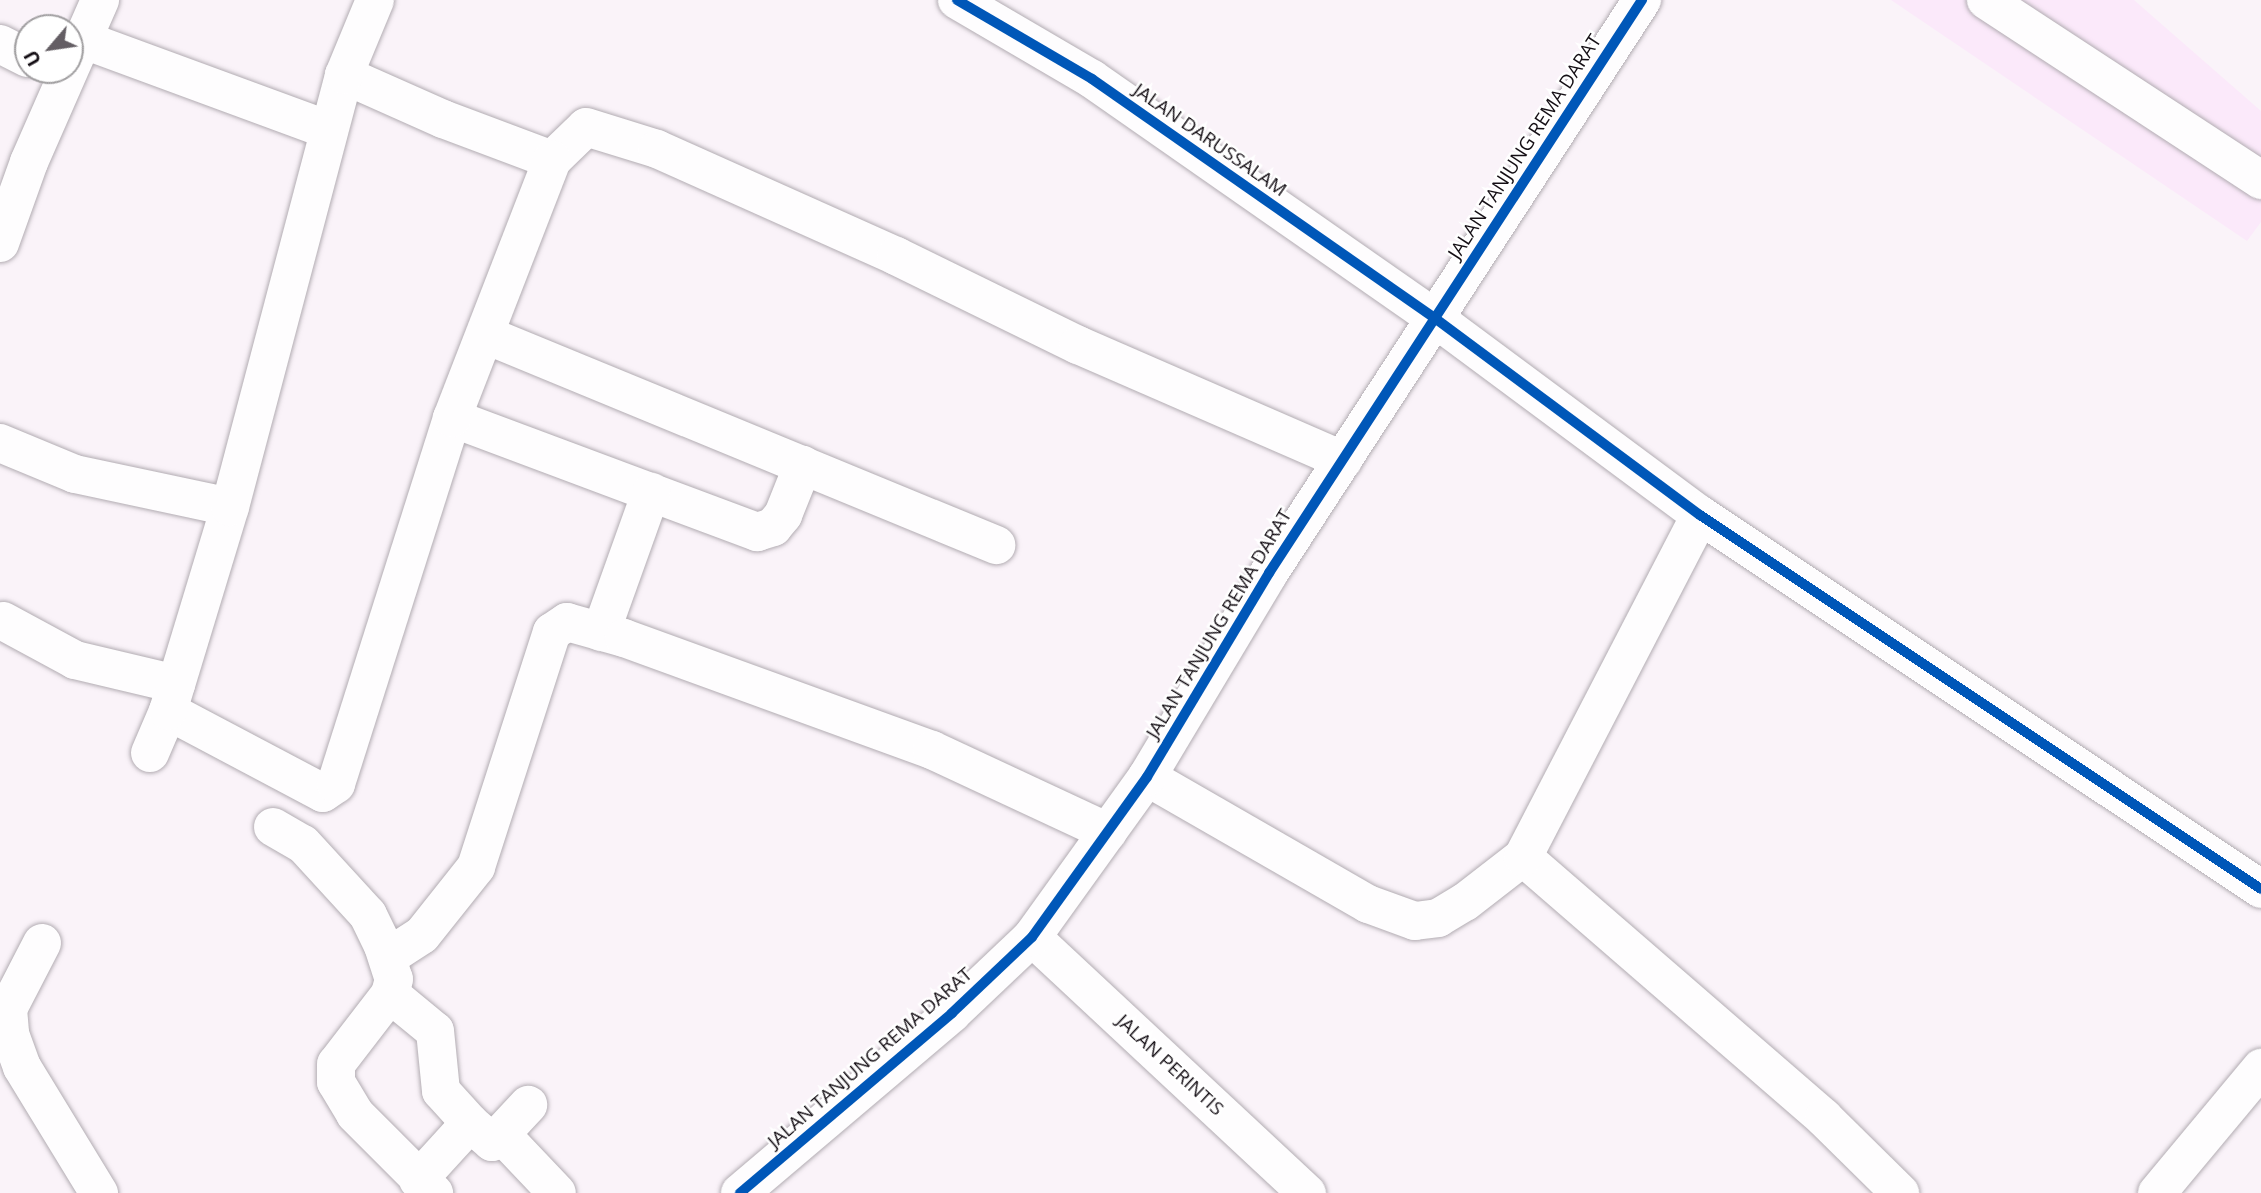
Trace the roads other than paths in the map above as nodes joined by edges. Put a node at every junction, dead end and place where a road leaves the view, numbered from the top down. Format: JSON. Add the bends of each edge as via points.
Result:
{"nodes":[{"id":1,"x":100,"y":0,"type":"edge"},
{"id":2,"x":375,"y":0,"type":"edge"},
{"id":3,"x":957,"y":0,"type":"edge"},
{"id":4,"x":1642,"y":0,"type":"edge"},
{"id":5,"x":1986,"y":0,"type":"edge"},
{"id":6,"x":85,"y":40,"type":"joint"},
{"id":7,"x":344,"y":75,"type":"junction"},
{"id":8,"x":55,"y":84,"type":"edge"},
{"id":9,"x":329,"y":130,"type":"junction"},
{"id":10,"x":552,"y":160,"type":"junction"},
{"id":11,"x":2261,"y":180,"type":"edge"},
{"id":12,"x":0,"y":243,"type":"edge"},
{"id":13,"x":1436,"y":319,"type":"junction"},
{"id":14,"x":486,"y":335,"type":"junction"},
{"id":15,"x":452,"y":418,"type":"junction"},
{"id":16,"x":0,"y":443,"type":"edge"},
{"id":17,"x":1343,"y":460,"type":"junction"},
{"id":18,"x":803,"y":465,"type":"junction"},
{"id":19,"x":651,"y":492,"type":"junction"},
{"id":20,"x":230,"y":508,"type":"junction"},
{"id":21,"x":1700,"y":515,"type":"junction"},
{"id":22,"x":996,"y":545,"type":"dead end"},
{"id":23,"x":3,"y":621,"type":"dead end"},
{"id":24,"x":601,"y":632,"type":"junction"},
{"id":25,"x":172,"y":698,"type":"junction"},
{"id":26,"x":150,"y":753,"type":"dead end"},
{"id":27,"x":1147,"y":777,"type":"junction"},
{"id":28,"x":273,"y":827,"type":"dead end"},
{"id":29,"x":1108,"y":832,"type":"junction"},
{"id":30,"x":1523,"y":857,"type":"junction"},
{"id":31,"x":2261,"y":889,"type":"edge"},
{"id":32,"x":1032,"y":937,"type":"junction"},
{"id":33,"x":42,"y":943,"type":"dead end"},
{"id":34,"x":389,"y":975,"type":"junction"},
{"id":35,"x":2261,"y":1069,"type":"edge"},
{"id":36,"x":528,"y":1105,"type":"dead end"},
{"id":37,"x":485,"y":1129,"type":"junction"},
{"id":38,"x":426,"y":1186,"type":"edge"},
{"id":39,"x":99,"y":1193,"type":"edge"},
{"id":40,"x":557,"y":1193,"type":"edge"},
{"id":41,"x":740,"y":1193,"type":"edge"},
{"id":42,"x":1307,"y":1193,"type":"edge"},
{"id":43,"x":1900,"y":1193,"type":"edge"},
{"id":44,"x":2157,"y":1193,"type":"edge"}],
"edges":[{"from":1,"to":6,"type":"street"},
{"from":2,"to":7,"type":"street"},
{"from":3,"to":13,"type":"street","name":"JALAN DARUSSALAM","via":[[1092,79]]},
{"from":4,"to":13,"type":"street","name":"JALAN TANJUNG REMA DARAT"},
{"from":5,"to":11,"type":"street"},
{"from":6,"to":9,"type":"street"},
{"from":7,"to":9,"type":"street"},
{"from":7,"to":10,"type":"street"},
{"from":8,"to":12,"type":"street"},
{"from":9,"to":20,"type":"street"},
{"from":10,"to":14,"type":"street"},
{"from":10,"to":17,"type":"street","via":[[586,127],[621,135],[750,188],[1078,345]]},
{"from":13,"to":17,"type":"street","name":"JALAN TANJUNG REMA DARAT"},
{"from":13,"to":21,"type":"street","name":"JALAN DARUSSALAM"},
{"from":14,"to":15,"type":"street"},
{"from":14,"to":18,"type":"street"},
{"from":15,"to":19,"type":"street"},
{"from":15,"to":25,"type":"street","via":[[336,784],[323,793]]},
{"from":16,"to":20,"type":"street","via":[[75,474]]},
{"from":17,"to":27,"type":"street","name":"JALAN TANJUNG REMA DARAT","via":[[1269,573]]},
{"from":18,"to":19,"type":"street","via":[[783,515],[774,527],[757,532]]},
{"from":18,"to":22,"type":"street"},
{"from":19,"to":24,"type":"street"},
{"from":20,"to":25,"type":"street"},
{"from":21,"to":30,"type":"street"},
{"from":21,"to":31,"type":"street","name":"JALAN DARUSSALAM"},
{"from":23,"to":25,"type":"street","via":[[75,660]]},
{"from":24,"to":29,"type":"street","via":[[932,750]]},
{"from":24,"to":34,"type":"street","via":[[567,622],[552,632],[476,867]]},
{"from":25,"to":26,"type":"street"},
{"from":27,"to":29,"type":"street","name":"JALAN TANJUNG REMA DARAT"},
{"from":27,"to":30,"type":"street","via":[[1368,904],[1415,920],[1438,918]]},
{"from":28,"to":34,"type":"street","via":[[303,844],[368,915]]},
{"from":29,"to":32,"type":"street","name":"JALAN TANJUNG REMA DARAT"},
{"from":30,"to":43,"type":"street","via":[[1824,1118]]},
{"from":32,"to":41,"type":"street","name":"JALAN TANJUNG REMA DARAT","via":[[951,1013]]},
{"from":32,"to":42,"type":"street","name":"JALAN PERINTIS"},
{"from":33,"to":39,"type":"street","via":[[8,1009],[10,1034],[22,1068]]},
{"from":34,"to":37,"type":"street","via":[[436,1031],[441,1091]]},
{"from":34,"to":38,"type":"street","via":[[337,1065],[336,1082],[355,1114]]},
{"from":35,"to":44,"type":"street"},
{"from":36,"to":37,"type":"street"},
{"from":37,"to":38,"type":"street"},
{"from":37,"to":40,"type":"street"}]}
